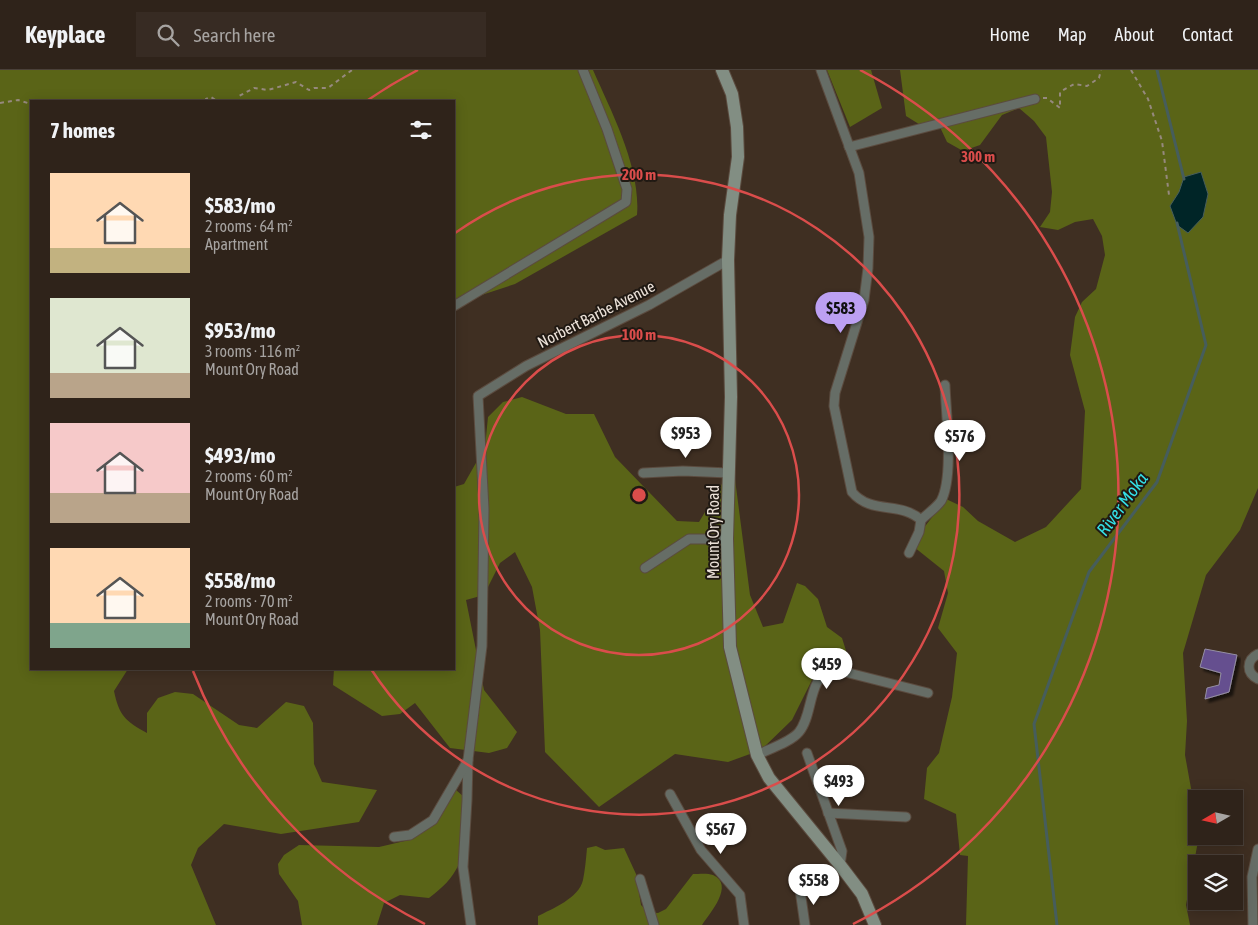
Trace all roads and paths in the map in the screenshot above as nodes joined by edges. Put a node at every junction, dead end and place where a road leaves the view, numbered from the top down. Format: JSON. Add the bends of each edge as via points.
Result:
{"nodes":[{"id":1,"x":352,"y":70,"type":"edge"},
{"id":2,"x":583,"y":70,"type":"edge"},
{"id":3,"x":722,"y":70,"type":"edge"},
{"id":4,"x":821,"y":70,"type":"edge"},
{"id":5,"x":1101,"y":70,"type":"edge"},
{"id":6,"x":1131,"y":70,"type":"edge"},
{"id":7,"x":1035,"y":99,"type":"joint"},
{"id":8,"x":238,"y":100,"type":"edge"},
{"id":9,"x":0,"y":103,"type":"edge"},
{"id":10,"x":30,"y":104,"type":"edge"},
{"id":11,"x":849,"y":146,"type":"junction"},
{"id":12,"x":1169,"y":196,"type":"dead end"},
{"id":13,"x":728,"y":260,"type":"junction"},
{"id":14,"x":455,"y":305,"type":"edge"},
{"id":15,"x":945,"y":385,"type":"dead end"},
{"id":16,"x":643,"y":473,"type":"dead end"},
{"id":17,"x":730,"y":473,"type":"junction"},
{"id":18,"x":921,"y":520,"type":"junction"},
{"id":19,"x":727,"y":539,"type":"junction"},
{"id":20,"x":909,"y":553,"type":"dead end"},
{"id":21,"x":645,"y":568,"type":"dead end"},
{"id":22,"x":1258,"y":654,"type":"edge"},
{"id":23,"x":1258,"y":679,"type":"edge"},
{"id":24,"x":928,"y":693,"type":"dead end"},
{"id":25,"x":807,"y":753,"type":"dead end"},
{"id":26,"x":757,"y":755,"type":"junction"},
{"id":27,"x":468,"y":760,"type":"junction"},
{"id":28,"x":670,"y":794,"type":"dead end"},
{"id":29,"x":828,"y":813,"type":"junction"},
{"id":30,"x":906,"y":817,"type":"dead end"},
{"id":31,"x":394,"y":837,"type":"dead end"},
{"id":32,"x":1258,"y":849,"type":"edge"},
{"id":33,"x":840,"y":865,"type":"junction"},
{"id":34,"x":640,"y":879,"type":"dead end"},
{"id":35,"x":800,"y":890,"type":"dead end"},
{"id":36,"x":471,"y":925,"type":"edge"},
{"id":37,"x":654,"y":925,"type":"edge"},
{"id":38,"x":744,"y":925,"type":"edge"},
{"id":39,"x":805,"y":925,"type":"edge"},
{"id":40,"x":875,"y":925,"type":"edge"},
{"id":41,"x":1252,"y":925,"type":"edge"}],
"edges":[{"from":1,"to":8,"type":"path","via":[[328,88],[309,90],[296,82],[268,90],[254,88]]},
{"from":2,"to":14,"type":"street","via":[[628,189],[626,202]]},
{"from":3,"to":13,"type":"main road","name":"Mount Ory Road","via":[[732,94],[738,137]]},
{"from":4,"to":11,"type":"street"},
{"from":5,"to":7,"type":"path","via":[[1099,78],[1087,86],[1074,84],[1060,92],[1060,108],[1047,98]]},
{"from":6,"to":12,"type":"path","via":[[1148,99],[1162,141]]},
{"from":7,"to":11,"type":"street"},
{"from":9,"to":10,"type":"path","via":[[18,100]]},
{"from":11,"to":18,"type":"street","via":[[858,173],[869,237],[868,268],[864,300],[835,393],[834,406],[852,492],[866,504],[913,513]]},
{"from":13,"to":17,"type":"main road","name":"Mount Ory Road"},
{"from":13,"to":27,"type":"street","name":"Norbert Barbe Avenue","via":[[649,305],[526,366],[478,396],[484,509],[482,646]]},
{"from":15,"to":18,"type":"street","via":[[946,488],[940,503]]},
{"from":16,"to":17,"type":"street"},
{"from":17,"to":19,"type":"main road","name":"Mount Ory Road"},
{"from":18,"to":20,"type":"street"},
{"from":19,"to":21,"type":"street","via":[[689,539]]},
{"from":19,"to":26,"type":"main road","name":"Mount Ory Road","via":[[730,646]]},
{"from":22,"to":23,"type":"street","via":[[1251,659],[1249,666],[1251,674]]},
{"from":24,"to":26,"type":"street","via":[[833,669],[825,671],[816,684],[798,733]]},
{"from":25,"to":29,"type":"street"},
{"from":26,"to":33,"type":"main road","name":"Mount Ory Road","via":[[769,778]]},
{"from":27,"to":31,"type":"street","via":[[432,820],[410,835]]},
{"from":27,"to":36,"type":"street","via":[[463,866]]},
{"from":28,"to":38,"type":"street","via":[[701,850],[740,895]]},
{"from":29,"to":30,"type":"street"},
{"from":29,"to":33,"type":"street","via":[[842,851]]},
{"from":32,"to":41,"type":"street","via":[[1252,877]]},
{"from":33,"to":40,"type":"main road","name":"Mount Ory Road","via":[[862,894]]},
{"from":34,"to":37,"type":"street"},
{"from":35,"to":39,"type":"street"}]}
